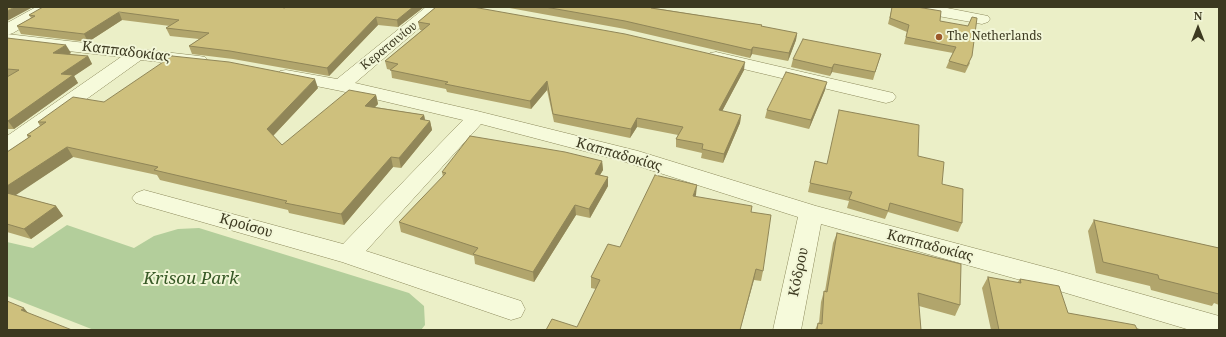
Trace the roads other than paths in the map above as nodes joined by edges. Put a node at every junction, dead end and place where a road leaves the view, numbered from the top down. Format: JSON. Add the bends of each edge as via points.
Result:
{"nodes":[{"id":1,"x":47,"y":7,"type":"edge"},
{"id":2,"x":436,"y":7,"type":"edge"},
{"id":3,"x":916,"y":7,"type":"edge"},
{"id":4,"x":982,"y":19,"type":"dead end"},
{"id":5,"x":7,"y":30,"type":"edge"},
{"id":6,"x":7,"y":39,"type":"edge"},
{"id":7,"x":139,"y":54,"type":"junction"},
{"id":8,"x":702,"y":54,"type":"edge"},
{"id":9,"x":217,"y":63,"type":"edge"},
{"id":10,"x":264,"y":71,"type":"edge"},
{"id":11,"x":341,"y":85,"type":"junction"},
{"id":12,"x":886,"y":97,"type":"dead end"},
{"id":13,"x":477,"y":117,"type":"junction"},
{"id":14,"x":7,"y":146,"type":"edge"},
{"id":15,"x":144,"y":198,"type":"dead end"},
{"id":16,"x":811,"y":213,"type":"junction"},
{"id":17,"x":348,"y":255,"type":"junction"},
{"id":18,"x":512,"y":309,"type":"dead end"},
{"id":19,"x":1219,"y":326,"type":"edge"},
{"id":20,"x":787,"y":330,"type":"edge"}],
"edges":[{"from":1,"to":5,"type":"street"},
{"from":2,"to":11,"type":"street","name":"Κερατσινίου"},
{"from":3,"to":4,"type":"street"},
{"from":6,"to":7,"type":"street","name":"Καππαδοκίας"},
{"from":7,"to":9,"type":"street","name":"Καππαδοκίας"},
{"from":7,"to":14,"type":"street"},
{"from":8,"to":12,"type":"street"},
{"from":10,"to":11,"type":"street","name":"Καππαδοκίας"},
{"from":11,"to":13,"type":"street","name":"Καππαδοκίας"},
{"from":13,"to":16,"type":"street","name":"Καππαδοκίας","via":[[630,156]]},
{"from":13,"to":17,"type":"street"},
{"from":15,"to":17,"type":"street","name":"Κροίσου"},
{"from":16,"to":19,"type":"street","name":"Καππαδοκίας"},
{"from":16,"to":20,"type":"street","name":"Κόδρου"},
{"from":17,"to":18,"type":"street","name":"Κροίσου"}]}
